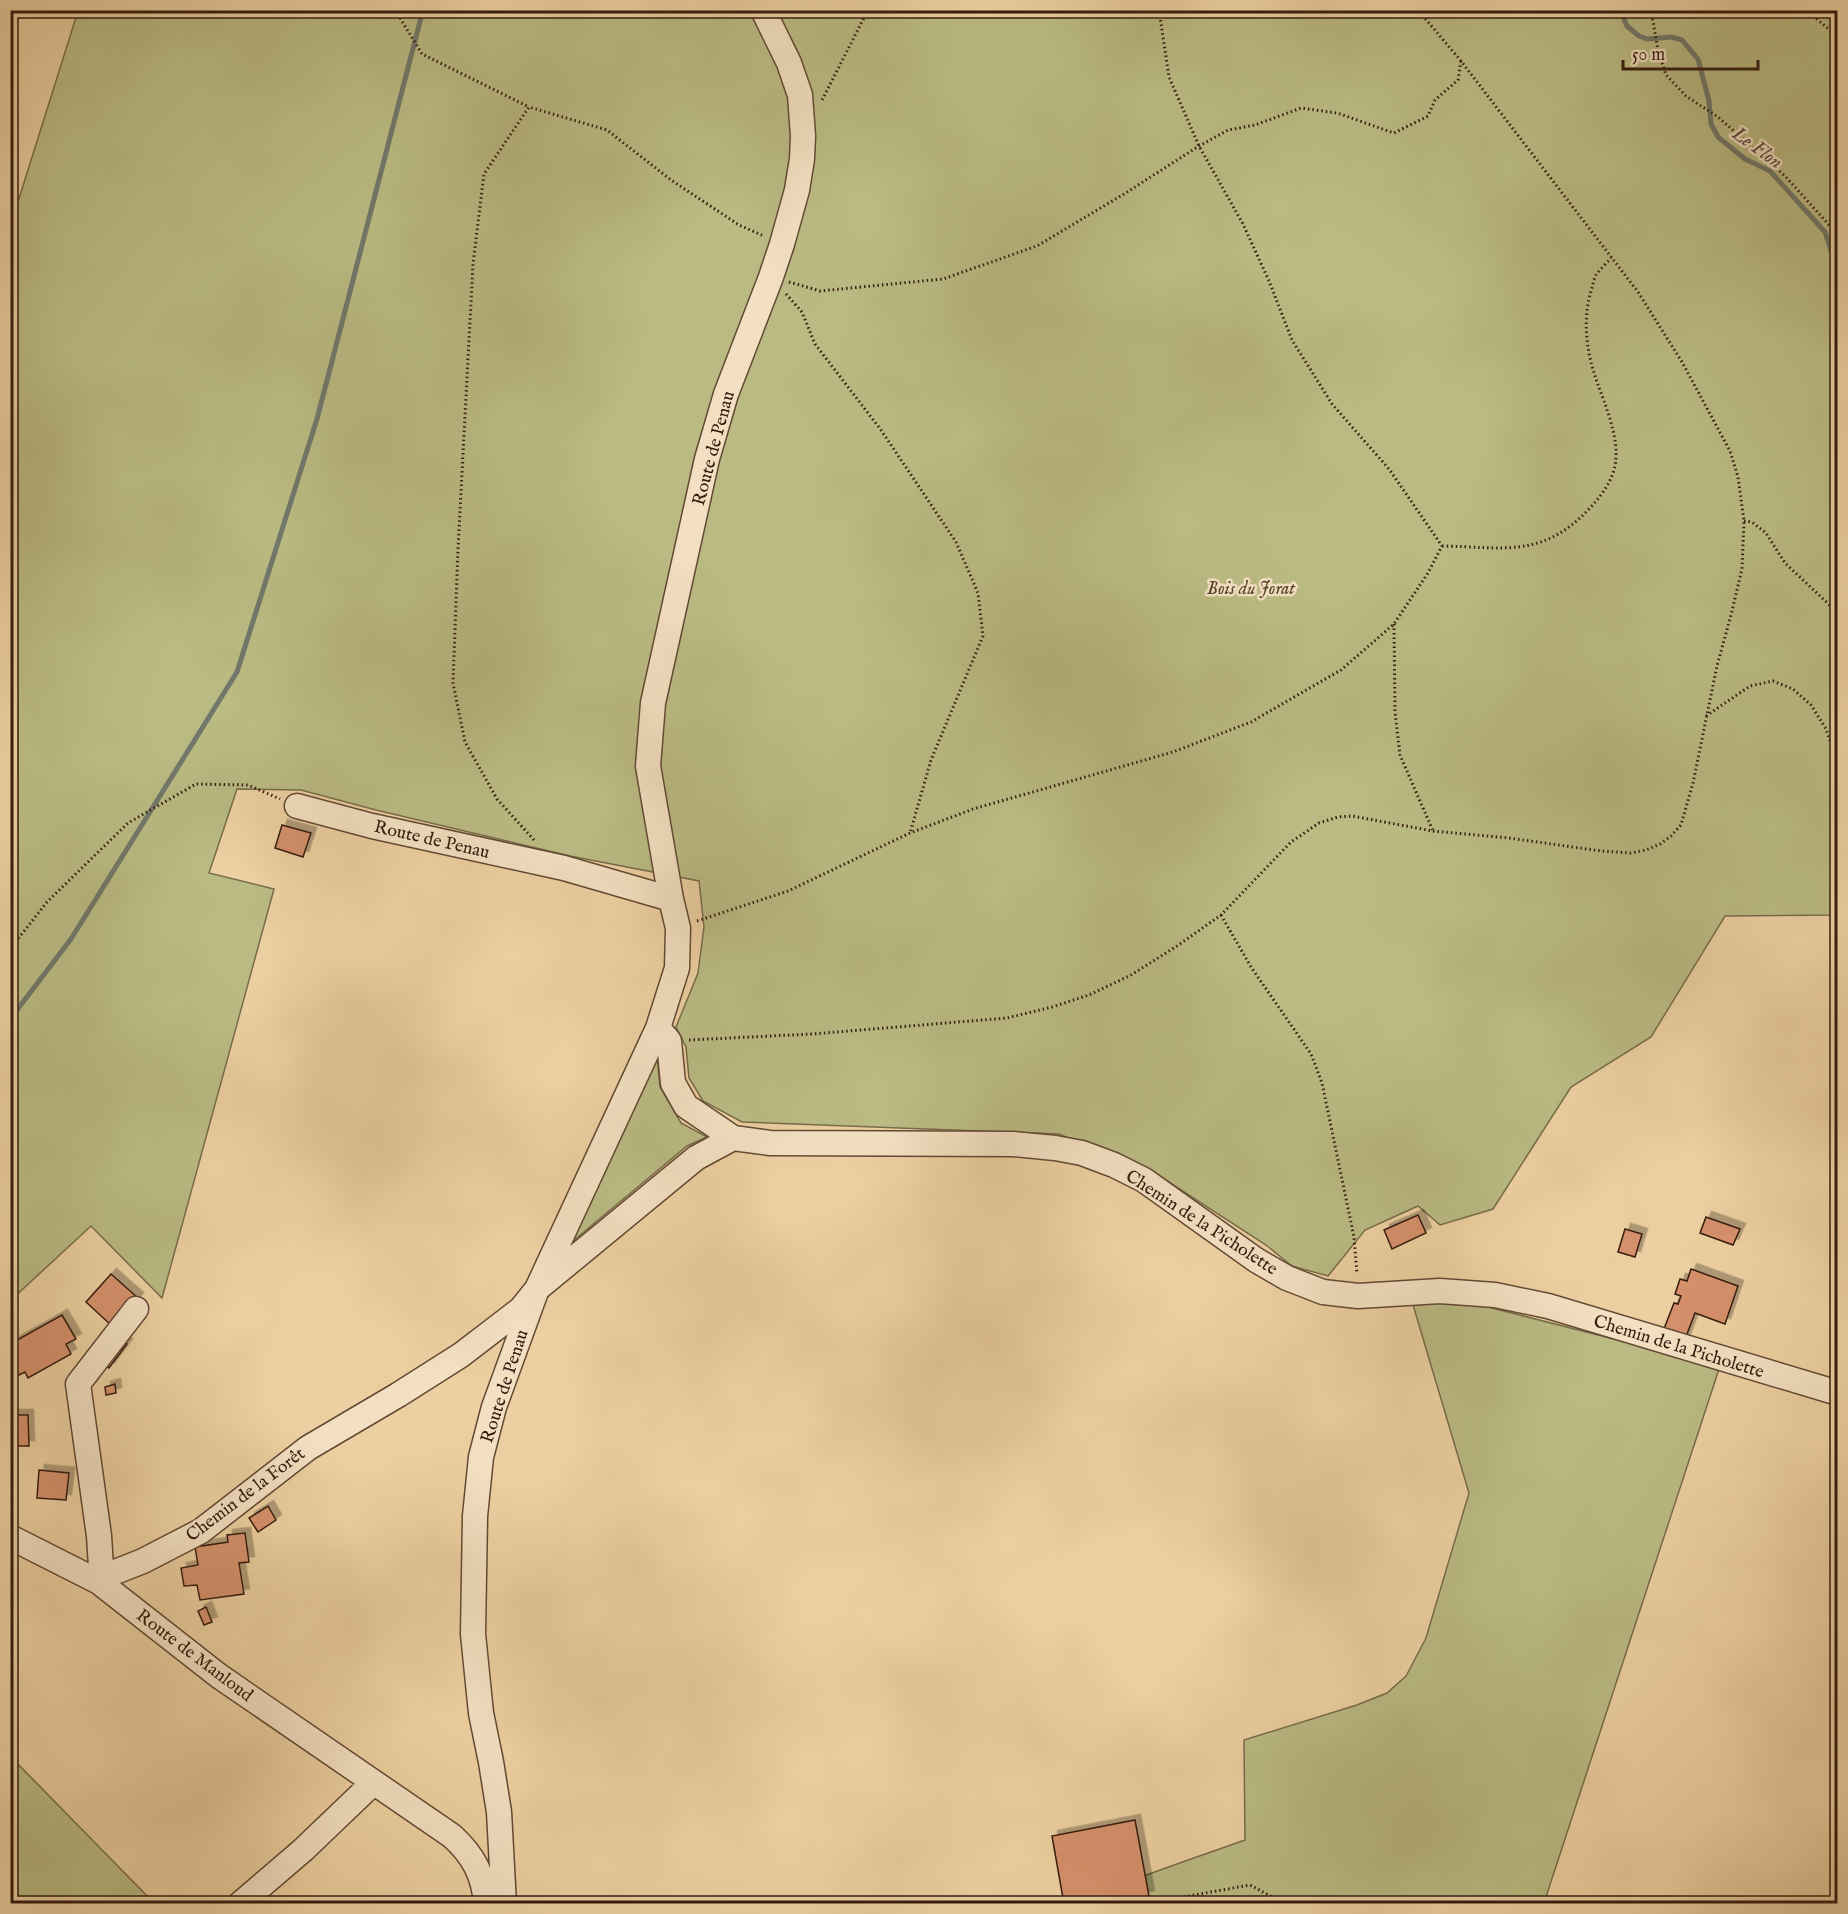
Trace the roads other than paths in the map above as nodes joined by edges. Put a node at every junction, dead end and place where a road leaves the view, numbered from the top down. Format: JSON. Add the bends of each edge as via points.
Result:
{"nodes":[{"id":1,"x":763,"y":10,"type":"edge"},
{"id":2,"x":297,"y":806,"type":"road end"},
{"id":3,"x":671,"y":898,"type":"junction"},
{"id":4,"x":664,"y":1035,"type":"junction"},
{"id":5,"x":733,"y":1138,"type":"junction"},
{"id":6,"x":537,"y":1289,"type":"junction"},
{"id":7,"x":136,"y":1309,"type":"dead end"},
{"id":8,"x":1838,"y":1393,"type":"edge"},
{"id":9,"x":10,"y":1537,"type":"edge"},
{"id":10,"x":99,"y":1582,"type":"junction"},
{"id":11,"x":373,"y":1784,"type":"junction"},
{"id":12,"x":240,"y":1904,"type":"edge"},
{"id":13,"x":486,"y":1904,"type":"edge"},
{"id":14,"x":504,"y":1904,"type":"edge"}],
"edges":[{"from":1,"to":3,"type":"street","name":"Route de Penau","via":[[800,95],[802,159],[782,244],[726,394],[707,459],[653,703],[648,766]]},
{"from":2,"to":3,"type":"street","name":"Route de Penau","via":[[564,868]]},
{"from":3,"to":4,"type":"street","name":"Route de Penau","via":[[678,928],[677,968]]},
{"from":4,"to":5,"type":"street","via":[[673,1083],[681,1099]]},
{"from":4,"to":6,"type":"street","name":"Route de Penau"},
{"from":5,"to":6,"type":"street","via":[[696,1158]]},
{"from":5,"to":8,"type":"street","name":"Chemin de la Picholette","via":[[782,1143],[1013,1144],[1082,1153],[1144,1179],[1256,1260],[1323,1292],[1358,1296],[1440,1291],[1495,1295],[1548,1306]]},
{"from":6,"to":10,"type":"street","name":"Chemin de la Forêt","via":[[521,1310],[461,1355],[308,1448],[201,1531]]},
{"from":6,"to":14,"type":"street","name":"Route de Penau","via":[[494,1407],[481,1457],[475,1516],[473,1634],[481,1713],[499,1812]]},
{"from":7,"to":10,"type":"street","via":[[78,1384],[99,1536]]},
{"from":9,"to":10,"type":"street","name":"Route de Manloud"},
{"from":10,"to":11,"type":"street","name":"Route de Manloud","via":[[219,1676]]},
{"from":11,"to":12,"type":"street"},
{"from":11,"to":13,"type":"street","name":"Route de Manloud","via":[[462,1846],[478,1869]]}]}
